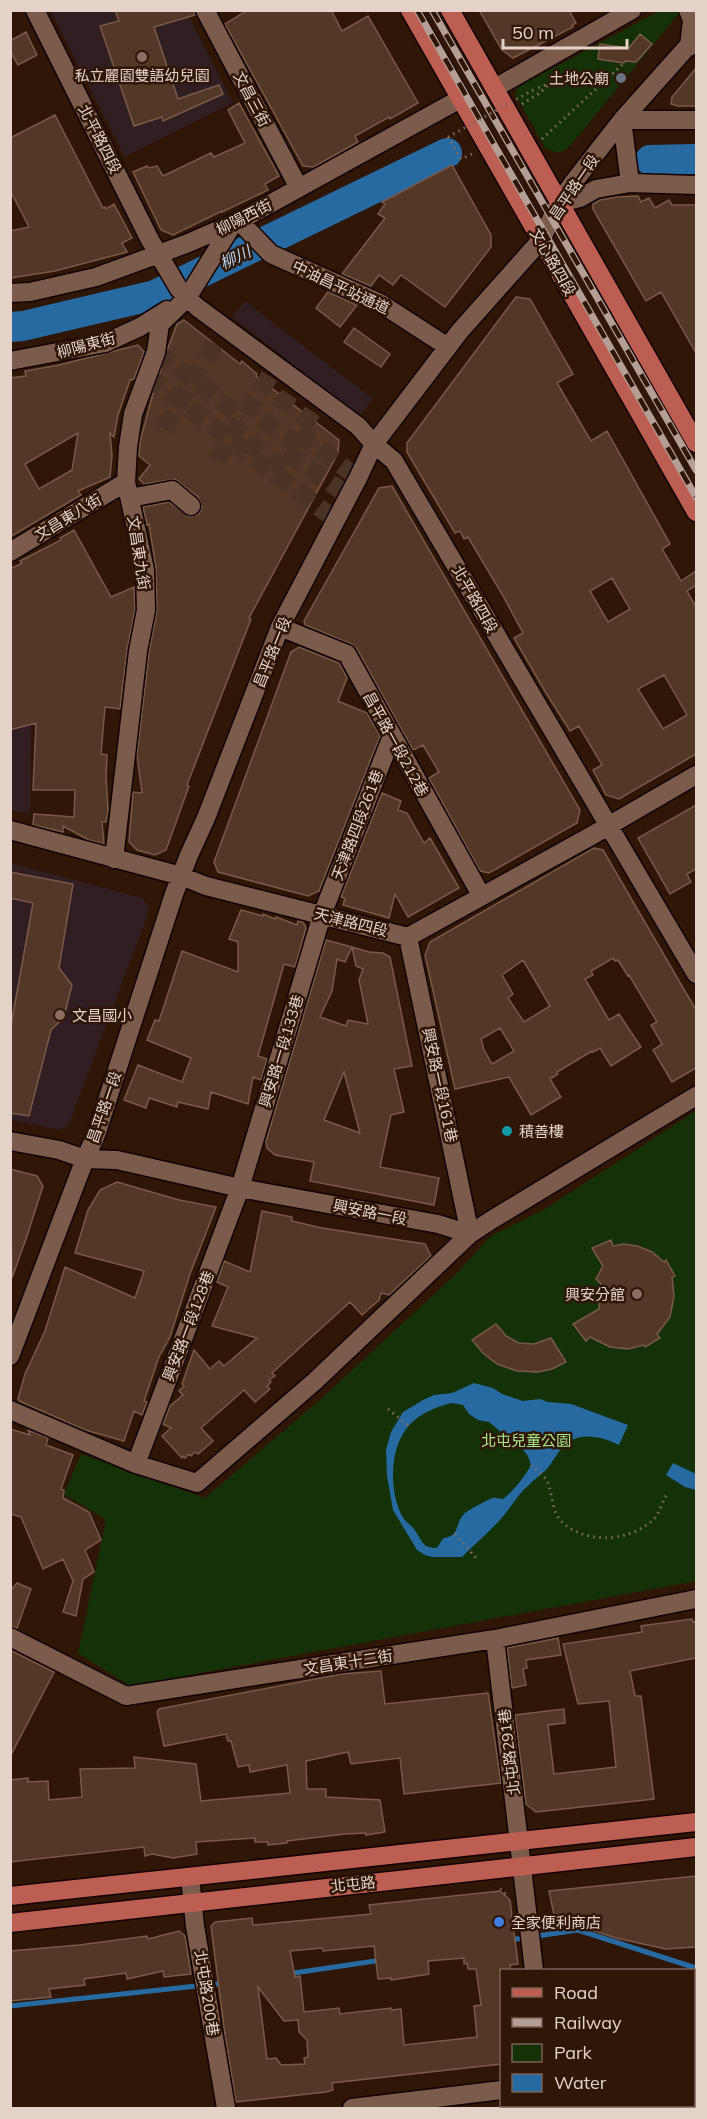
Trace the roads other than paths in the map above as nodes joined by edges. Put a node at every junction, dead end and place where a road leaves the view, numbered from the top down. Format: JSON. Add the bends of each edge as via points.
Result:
{"nodes":[{"id":1,"x":35,"y":10,"type":"edge"},
{"id":2,"x":205,"y":10,"type":"edge"},
{"id":3,"x":410,"y":10,"type":"edge"},
{"id":4,"x":450,"y":10,"type":"edge"},
{"id":5,"x":632,"y":10,"type":"edge"},
{"id":6,"x":688,"y":10,"type":"edge"},
{"id":7,"x":605,"y":17,"type":"edge"},
{"id":8,"x":692,"y":42,"type":"edge"},
{"id":9,"x":495,"y":88,"type":"junction"},
{"id":10,"x":460,"y":99,"type":"junction"},
{"id":11,"x":622,"y":120,"type":"junction"},
{"id":12,"x":696,"y":120,"type":"edge"},
{"id":13,"x":630,"y":183,"type":"junction"},
{"id":14,"x":696,"y":185,"type":"edge"},
{"id":15,"x":299,"y":188,"type":"junction"},
{"id":16,"x":559,"y":203,"type":"junction"},
{"id":17,"x":241,"y":226,"type":"junction"},
{"id":18,"x":541,"y":240,"type":"junction"},
{"id":19,"x":162,"y":260,"type":"junction"},
{"id":20,"x":10,"y":293,"type":"edge"},
{"id":21,"x":183,"y":293,"type":"junction"},
{"id":22,"x":448,"y":347,"type":"junction"},
{"id":23,"x":10,"y":361,"type":"edge"},
{"id":24,"x":696,"y":443,"type":"edge"},
{"id":25,"x":374,"y":444,"type":"junction"},
{"id":26,"x":128,"y":490,"type":"junction"},
{"id":27,"x":191,"y":506,"type":"dead end"},
{"id":28,"x":696,"y":512,"type":"edge"},
{"id":29,"x":10,"y":552,"type":"edge"},
{"id":30,"x":280,"y":627,"type":"junction"},
{"id":31,"x":392,"y":736,"type":"junction"},
{"id":32,"x":696,"y":774,"type":"edge"},
{"id":33,"x":609,"y":826,"type":"junction"},
{"id":34,"x":10,"y":830,"type":"edge"},
{"id":35,"x":114,"y":860,"type":"junction"},
{"id":36,"x":181,"y":876,"type":"junction"},
{"id":37,"x":481,"y":895,"type":"junction"},
{"id":38,"x":322,"y":915,"type":"junction"},
{"id":39,"x":408,"y":937,"type":"junction"},
{"id":40,"x":696,"y":974,"type":"edge"},
{"id":41,"x":696,"y":1096,"type":"edge"},
{"id":42,"x":10,"y":1141,"type":"edge"},
{"id":43,"x":85,"y":1159,"type":"junction"},
{"id":44,"x":240,"y":1188,"type":"junction"},
{"id":45,"x":470,"y":1234,"type":"junction"},
{"id":46,"x":10,"y":1356,"type":"edge"},
{"id":47,"x":10,"y":1410,"type":"edge"},
{"id":48,"x":136,"y":1464,"type":"junction"},
{"id":49,"x":696,"y":1599,"type":"edge"},
{"id":50,"x":10,"y":1637,"type":"edge"},
{"id":51,"x":495,"y":1639,"type":"junction"},
{"id":52,"x":696,"y":1822,"type":"edge"},
{"id":53,"x":519,"y":1841,"type":"junction"},
{"id":54,"x":696,"y":1847,"type":"edge"},
{"id":55,"x":522,"y":1866,"type":"junction"},
{"id":56,"x":190,"y":1877,"type":"junction"},
{"id":57,"x":10,"y":1896,"type":"edge"},
{"id":58,"x":193,"y":1902,"type":"junction"},
{"id":59,"x":10,"y":1923,"type":"edge"},
{"id":60,"x":534,"y":1969,"type":"edge"},
{"id":61,"x":500,"y":2090,"type":"edge"},
{"id":62,"x":226,"y":2109,"type":"edge"},
{"id":63,"x":352,"y":2109,"type":"edge"}],
"edges":[{"from":1,"to":19,"type":"street","name":"北平路四段"},
{"from":2,"to":15,"type":"street","name":"文昌三街"},
{"from":3,"to":10,"type":"main road","name":"文心路四段"},
{"from":4,"to":9,"type":"main road"},
{"from":5,"to":7,"type":"street"},
{"from":6,"to":8,"type":"street"},
{"from":7,"to":9,"type":"street"},
{"from":8,"to":11,"type":"street","name":"昌平路一段"},
{"from":9,"to":16,"type":"main road"},
{"from":10,"to":15,"type":"street","name":"柳陽西街"},
{"from":10,"to":18,"type":"main road","name":"文心路四段"},
{"from":11,"to":12,"type":"street"},
{"from":11,"to":13,"type":"street"},
{"from":11,"to":16,"type":"street","name":"昌平路一段"},
{"from":13,"to":14,"type":"street"},
{"from":13,"to":16,"type":"street","via":[[596,189]]},
{"from":15,"to":17,"type":"street","name":"柳陽西街"},
{"from":16,"to":18,"type":"street","name":"昌平路一段"},
{"from":16,"to":24,"type":"main road"},
{"from":17,"to":19,"type":"street","name":"柳陽西街","via":[[186,244]]},
{"from":17,"to":21,"type":"street"},
{"from":17,"to":22,"type":"street","name":"中油昌平站通道","via":[[271,254],[380,303]]},
{"from":18,"to":22,"type":"street","name":"昌平路一段"},
{"from":18,"to":28,"type":"main road","name":"文心路四段"},
{"from":19,"to":20,"type":"street","name":"柳陽西街","via":[[30,292]]},
{"from":19,"to":21,"type":"street","name":"北平路四段"},
{"from":21,"to":23,"type":"street","name":"柳陽東街","via":[[140,327],[105,343]]},
{"from":21,"to":25,"type":"street","name":"北平路四段","via":[[358,426]]},
{"from":21,"to":26,"type":"street","name":"文昌東九街","via":[[160,324],[156,352],[133,414]]},
{"from":22,"to":25,"type":"street","name":"昌平路一段"},
{"from":25,"to":30,"type":"street","name":"昌平路一段"},
{"from":25,"to":33,"type":"street","name":"北平路四段","via":[[394,461]]},
{"from":26,"to":27,"type":"street","via":[[172,490]]},
{"from":26,"to":29,"type":"street","name":"文昌東八街"},
{"from":26,"to":35,"type":"street","name":"文昌東九街","via":[[145,570],[146,610]]},
{"from":30,"to":31,"type":"street","name":"昌平路一段212巷","via":[[347,654]]},
{"from":30,"to":36,"type":"street","name":"昌平路一段"},
{"from":31,"to":37,"type":"street","name":"昌平路一段212巷"},
{"from":31,"to":38,"type":"street","name":"天津路四段261巷"},
{"from":32,"to":33,"type":"street","name":"天津路四段"},
{"from":33,"to":37,"type":"street","name":"天津路四段"},
{"from":33,"to":40,"type":"street","name":"北平路四段"},
{"from":34,"to":35,"type":"street","name":"天津路四段"},
{"from":35,"to":36,"type":"street","name":"天津路四段"},
{"from":36,"to":38,"type":"street","name":"天津路四段"},
{"from":36,"to":43,"type":"street","name":"昌平路一段"},
{"from":37,"to":39,"type":"street","name":"天津路四段"},
{"from":38,"to":39,"type":"street","name":"天津路四段"},
{"from":38,"to":44,"type":"street","name":"興安路一段133巷"},
{"from":39,"to":45,"type":"street","name":"興安路一段161巷"},
{"from":41,"to":45,"type":"street"},
{"from":42,"to":43,"type":"street","name":"興安路一段"},
{"from":43,"to":44,"type":"street","name":"興安路一段","via":[[117,1160]]},
{"from":43,"to":46,"type":"street","name":"昌平路一段"},
{"from":44,"to":45,"type":"street","name":"興安路一段","via":[[438,1224]]},
{"from":44,"to":48,"type":"street","name":"興安路一段128巷"},
{"from":45,"to":48,"type":"street","via":[[314,1382],[197,1483]]},
{"from":47,"to":48,"type":"street"},
{"from":49,"to":51,"type":"street","name":"文昌東十二街"},
{"from":50,"to":51,"type":"street","name":"文昌東十二街","via":[[126,1696]]},
{"from":51,"to":53,"type":"street","name":"北屯路291巷"},
{"from":52,"to":53,"type":"main road","name":"北屯路"},
{"from":53,"to":55,"type":"street","name":"北屯路291巷"},
{"from":53,"to":56,"type":"main road","name":"北屯路"},
{"from":54,"to":55,"type":"main road","name":"北屯路"},
{"from":55,"to":58,"type":"main road","name":"北屯路"},
{"from":55,"to":60,"type":"street","name":"北屯路291巷"},
{"from":56,"to":57,"type":"main road","name":"北屯路"},
{"from":56,"to":58,"type":"street","name":"北屯路200巷"},
{"from":58,"to":59,"type":"main road","name":"北屯路"},
{"from":58,"to":62,"type":"street","name":"北屯路200巷"},
{"from":61,"to":63,"type":"street"}]}
